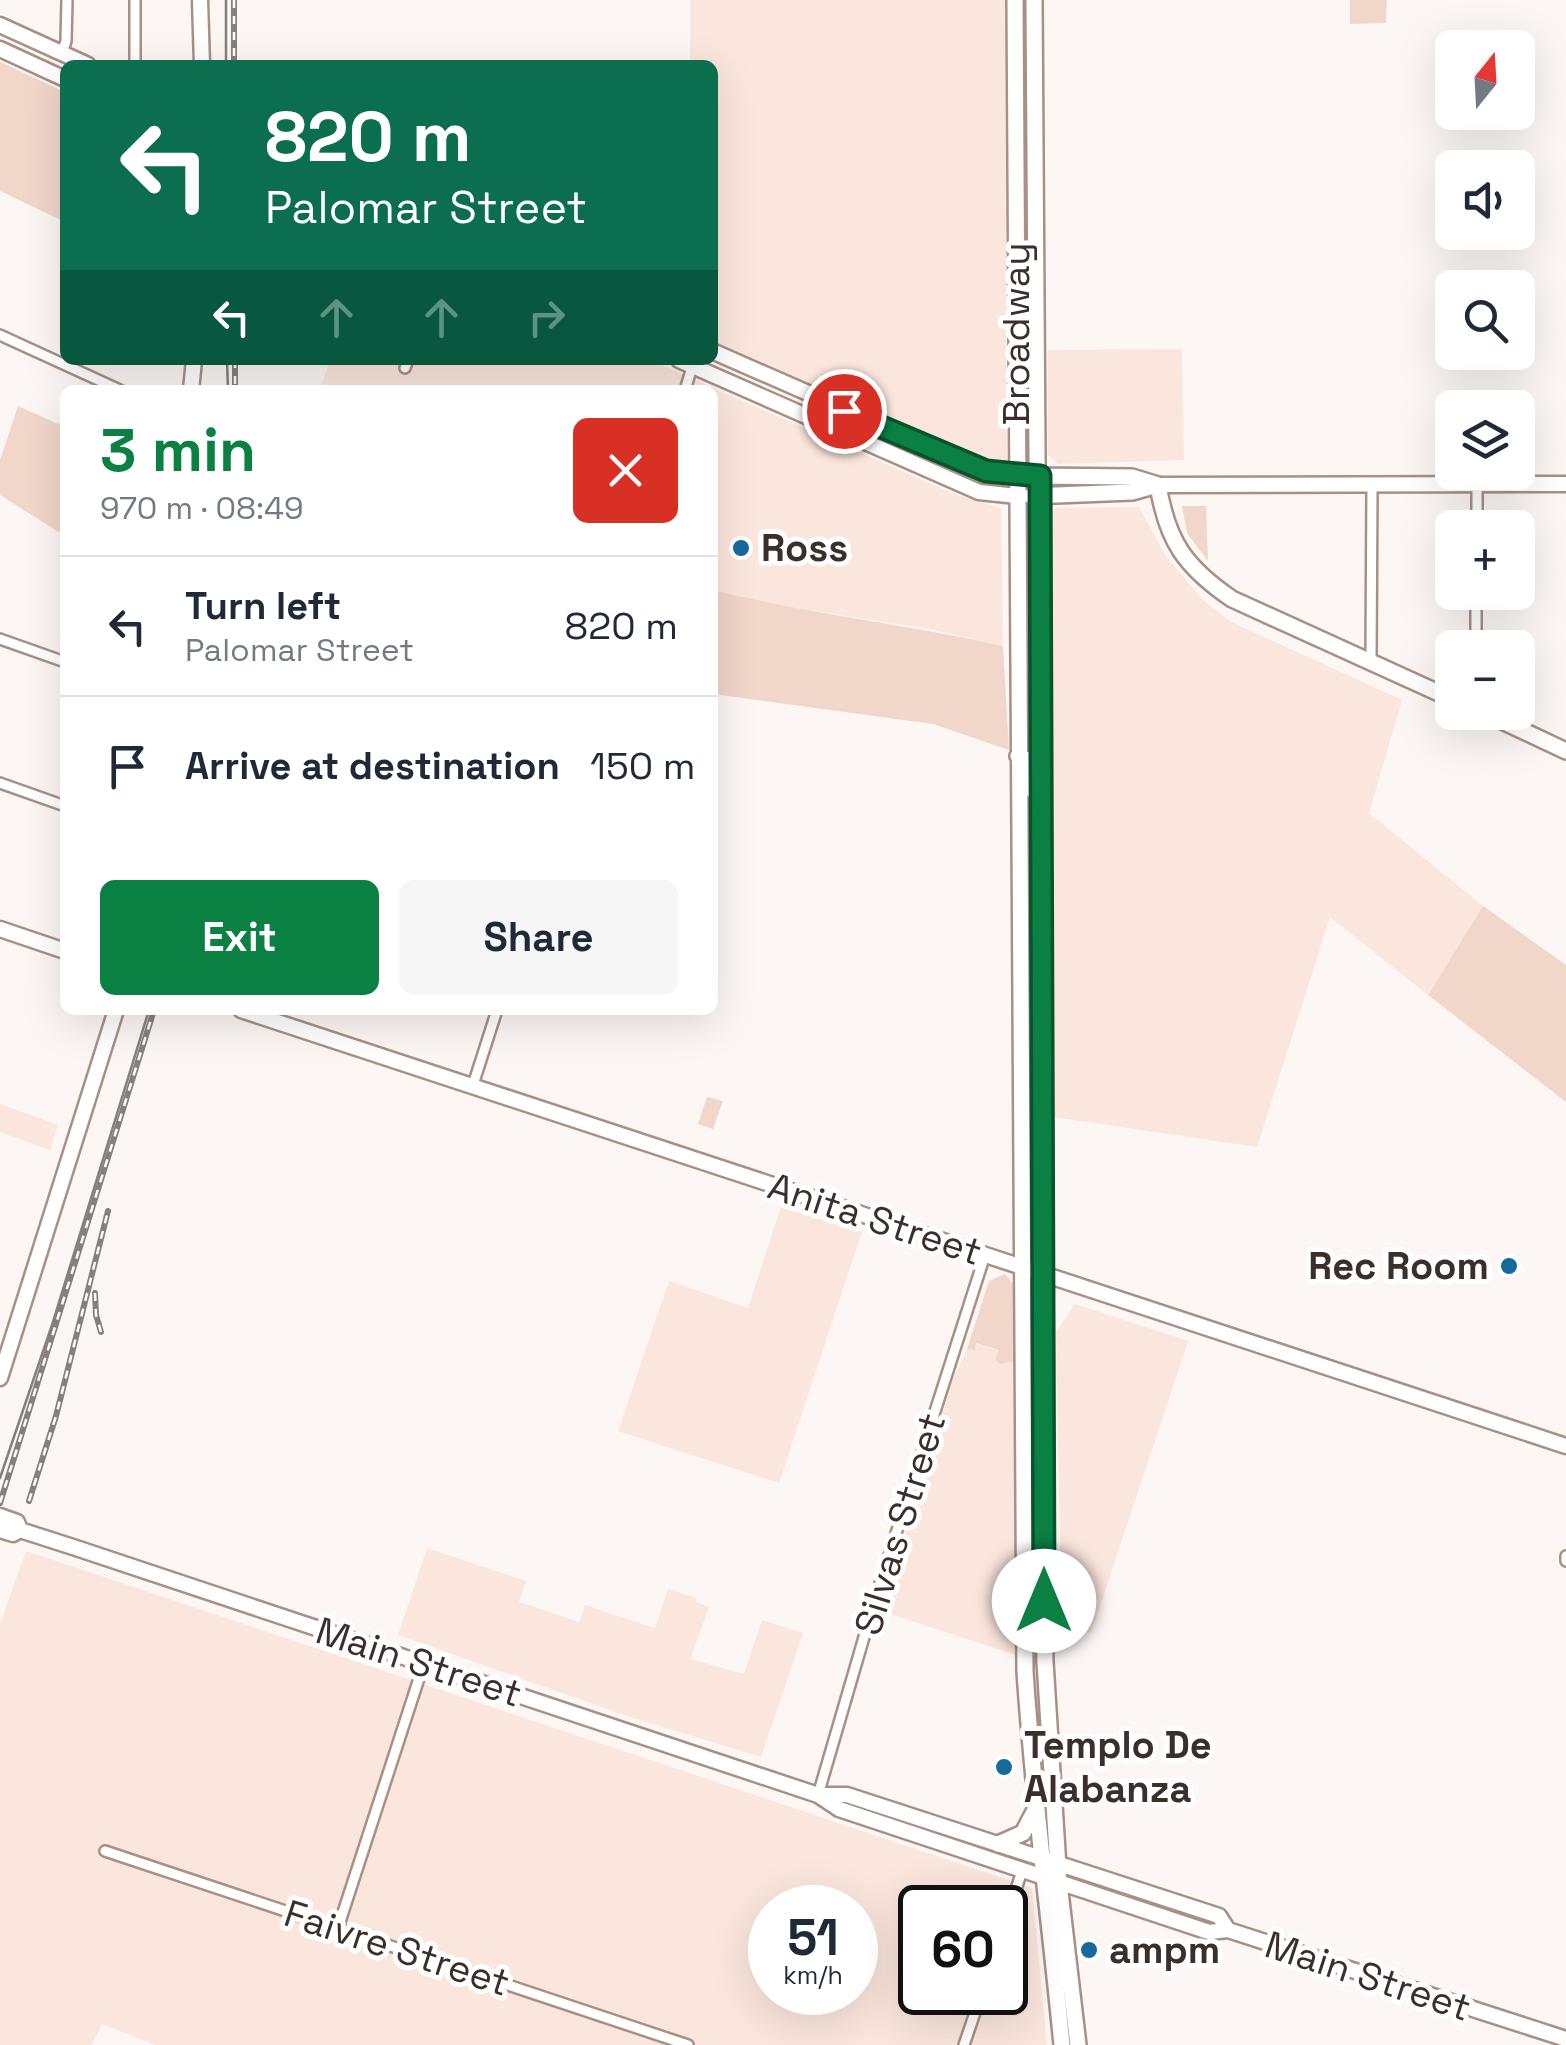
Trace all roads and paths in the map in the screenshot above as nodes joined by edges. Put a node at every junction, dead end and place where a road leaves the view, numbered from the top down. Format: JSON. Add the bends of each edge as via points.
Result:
{"nodes":[{"id":1,"x":67,"y":0,"type":"edge"},
{"id":2,"x":135,"y":0,"type":"edge"},
{"id":3,"x":196,"y":0,"type":"edge"},
{"id":4,"x":1015,"y":0,"type":"edge"},
{"id":5,"x":1034,"y":0,"type":"edge"},
{"id":6,"x":0,"y":25,"type":"edge"},
{"id":7,"x":0,"y":49,"type":"edge"},
{"id":8,"x":62,"y":53,"type":"junction"},
{"id":9,"x":77,"y":60,"type":"edge"},
{"id":10,"x":135,"y":60,"type":"edge"},
{"id":11,"x":192,"y":60,"type":"edge"},
{"id":12,"x":202,"y":60,"type":"edge"},
{"id":13,"x":60,"y":77,"type":"edge"},
{"id":14,"x":1034,"y":218,"type":"junction"},
{"id":15,"x":1016,"y":220,"type":"junction"},
{"id":16,"x":0,"y":335,"type":"edge"},
{"id":17,"x":718,"y":354,"type":"edge"},
{"id":18,"x":60,"y":362,"type":"edge"},
{"id":19,"x":65,"y":365,"type":"edge"},
{"id":20,"x":695,"y":365,"type":"edge"},
{"id":21,"x":109,"y":385,"type":"edge"},
{"id":22,"x":1017,"y":475,"type":"junction"},
{"id":23,"x":1040,"y":476,"type":"junction"},
{"id":24,"x":1435,"y":484,"type":"edge"},
{"id":25,"x":1535,"y":484,"type":"edge"},
{"id":26,"x":1566,"y":484,"type":"edge"},
{"id":27,"x":1158,"y":485,"type":"junction"},
{"id":28,"x":1372,"y":485,"type":"junction"},
{"id":29,"x":1017,"y":496,"type":"junction"},
{"id":30,"x":1040,"y":496,"type":"junction"},
{"id":31,"x":0,"y":639,"type":"edge"},
{"id":32,"x":60,"y":660,"type":"edge"},
{"id":33,"x":1371,"y":661,"type":"junction"},
{"id":34,"x":1435,"y":691,"type":"edge"},
{"id":35,"x":1018,"y":705,"type":"junction"},
{"id":36,"x":1521,"y":730,"type":"edge"},
{"id":37,"x":1040,"y":749,"type":"junction"},
{"id":38,"x":1566,"y":751,"type":"edge"},
{"id":39,"x":1018,"y":756,"type":"junction"},
{"id":40,"x":0,"y":783,"type":"edge"},
{"id":41,"x":1040,"y":800,"type":"junction"},
{"id":42,"x":60,"y":804,"type":"edge"},
{"id":43,"x":0,"y":929,"type":"edge"},
{"id":44,"x":60,"y":949,"type":"edge"},
{"id":45,"x":1021,"y":970,"type":"junction"},
{"id":46,"x":1041,"y":971,"type":"junction"},
{"id":47,"x":114,"y":1015,"type":"edge"},
{"id":48,"x":256,"y":1015,"type":"edge"},
{"id":49,"x":495,"y":1015,"type":"edge"},
{"id":50,"x":472,"y":1088,"type":"junction"},
{"id":51,"x":985,"y":1255,"type":"junction"},
{"id":52,"x":1025,"y":1268,"type":"junction"},
{"id":53,"x":1042,"y":1273,"type":"junction"},
{"id":54,"x":0,"y":1378,"type":"edge"},
{"id":55,"x":1566,"y":1446,"type":"edge"},
{"id":56,"x":1025,"y":1513,"type":"junction"},
{"id":57,"x":0,"y":1516,"type":"edge"},
{"id":58,"x":1044,"y":1516,"type":"junction"},
{"id":59,"x":0,"y":1530,"type":"edge"},
{"id":60,"x":20,"y":1530,"type":"junction"},
{"id":61,"x":424,"y":1664,"type":"junction"},
{"id":62,"x":818,"y":1795,"type":"junction"},
{"id":63,"x":1036,"y":1806,"type":"junction"},
{"id":64,"x":998,"y":1844,"type":"junction"},
{"id":65,"x":105,"y":1851,"type":"dead end"},
{"id":66,"x":1051,"y":1861,"type":"junction"},
{"id":67,"x":1022,"y":1871,"type":"junction"},
{"id":68,"x":1052,"y":1880,"type":"junction"},
{"id":69,"x":1017,"y":1885,"type":"edge"},
{"id":70,"x":338,"y":1928,"type":"junction"},
{"id":71,"x":1228,"y":1930,"type":"junction"},
{"id":72,"x":974,"y":2015,"type":"edge"},
{"id":73,"x":1546,"y":2039,"type":"edge"},
{"id":74,"x":1566,"y":2039,"type":"edge"},
{"id":75,"x":688,"y":2045,"type":"edge"},
{"id":76,"x":964,"y":2045,"type":"edge"},
{"id":77,"x":1062,"y":2045,"type":"edge"},
{"id":78,"x":1078,"y":2045,"type":"edge"}],
"edges":[{"from":1,"to":8,"type":"street"},
{"from":2,"to":10,"type":"street"},
{"from":3,"to":11,"type":"main road"},
{"from":3,"to":12,"type":"main road"},
{"from":4,"to":15,"type":"main road","name":"Broadway"},
{"from":5,"to":14,"type":"main road","name":"Broadway"},
{"from":6,"to":8,"type":"main road"},
{"from":7,"to":13,"type":"main road"},
{"from":8,"to":9,"type":"main road"},
{"from":14,"to":15,"type":"main road"},
{"from":14,"to":23,"type":"main road","name":"Broadway"},
{"from":15,"to":22,"type":"main road","name":"Broadway"},
{"from":16,"to":18,"type":"street"},
{"from":17,"to":22,"type":"main road","via":[[986,471]]},
{"from":19,"to":21,"type":"street"},
{"from":20,"to":29,"type":"main road","via":[[979,492]]},
{"from":22,"to":23,"type":"main road"},
{"from":22,"to":29,"type":"main road","name":"Broadway"},
{"from":23,"to":27,"type":"main road","via":[[1132,477]]},
{"from":23,"to":30,"type":"main road","name":"Broadway"},
{"from":24,"to":28,"type":"main road"},
{"from":25,"to":26,"type":"main road"},
{"from":27,"to":28,"type":"main road"},
{"from":27,"to":30,"type":"main road"},
{"from":27,"to":33,"type":"main road","via":[[1176,545],[1202,578],[1232,599]]},
{"from":28,"to":33,"type":"street"},
{"from":29,"to":30,"type":"main road"},
{"from":29,"to":35,"type":"main road","name":"Broadway"},
{"from":30,"to":37,"type":"main road","name":"Broadway"},
{"from":31,"to":32,"type":"street"},
{"from":33,"to":34,"type":"main road"},
{"from":35,"to":37,"type":"main road","via":[[1027,713],[1032,747]]},
{"from":35,"to":39,"type":"main road","name":"Broadway"},
{"from":36,"to":38,"type":"main road"},
{"from":37,"to":41,"type":"main road","name":"Broadway"},
{"from":39,"to":41,"type":"main road","via":[[1030,761],[1031,787]]},
{"from":39,"to":45,"type":"main road","name":"Broadway"},
{"from":40,"to":42,"type":"street"},
{"from":41,"to":46,"type":"main road","name":"Broadway"},
{"from":43,"to":44,"type":"main road"},
{"from":45,"to":46,"type":"main road"},
{"from":45,"to":52,"type":"main road","name":"Broadway"},
{"from":46,"to":53,"type":"main road","name":"Broadway"},
{"from":47,"to":54,"type":"main road"},
{"from":48,"to":50,"type":"main road","name":"Anita Street"},
{"from":49,"to":50,"type":"street"},
{"from":50,"to":51,"type":"main road","name":"Anita Street"},
{"from":51,"to":52,"type":"main road","name":"Anita Street"},
{"from":51,"to":62,"type":"street","name":"Silvas Street"},
{"from":52,"to":53,"type":"main road","name":"Anita Street"},
{"from":52,"to":56,"type":"main road","name":"Broadway"},
{"from":53,"to":55,"type":"main road","name":"Anita Street"},
{"from":53,"to":58,"type":"main road","name":"Broadway"},
{"from":56,"to":58,"type":"main road"},
{"from":56,"to":63,"type":"main road","name":"Broadway","via":[[1025,1671]]},
{"from":57,"to":60,"type":"main road","name":"Main Street"},
{"from":58,"to":66,"type":"main road","name":"Broadway"},
{"from":59,"to":60,"type":"main road","name":"Main Street"},
{"from":60,"to":61,"type":"main road","name":"Main Street"},
{"from":61,"to":62,"type":"main road","name":"Main Street"},
{"from":61,"to":70,"type":"street"},
{"from":62,"to":64,"type":"main road","name":"Main Street","via":[[846,1795]]},
{"from":62,"to":67,"type":"main road","name":"Main Street","via":[[838,1809]]},
{"from":63,"to":64,"type":"main road","via":[[1023,1833]]},
{"from":63,"to":66,"type":"main road","name":"Broadway"},
{"from":64,"to":66,"type":"main road","name":"Main Street"},
{"from":65,"to":70,"type":"street","name":"Faivre Street"},
{"from":66,"to":68,"type":"main road","name":"Broadway"},
{"from":66,"to":71,"type":"main road","name":"Main Street","via":[[1219,1916]]},
{"from":67,"to":68,"type":"main road","name":"Main Street"},
{"from":67,"to":69,"type":"street"},
{"from":68,"to":71,"type":"main road","name":"Main Street","via":[[1209,1932]]},
{"from":68,"to":77,"type":"main road","name":"Broadway"},
{"from":68,"to":78,"type":"main road","name":"Broadway"},
{"from":70,"to":75,"type":"street","name":"Faivre Street"},
{"from":71,"to":73,"type":"main road","name":"Main Street"},
{"from":72,"to":76,"type":"street"},
{"from":73,"to":74,"type":"main road","name":"Main Street"}]}
